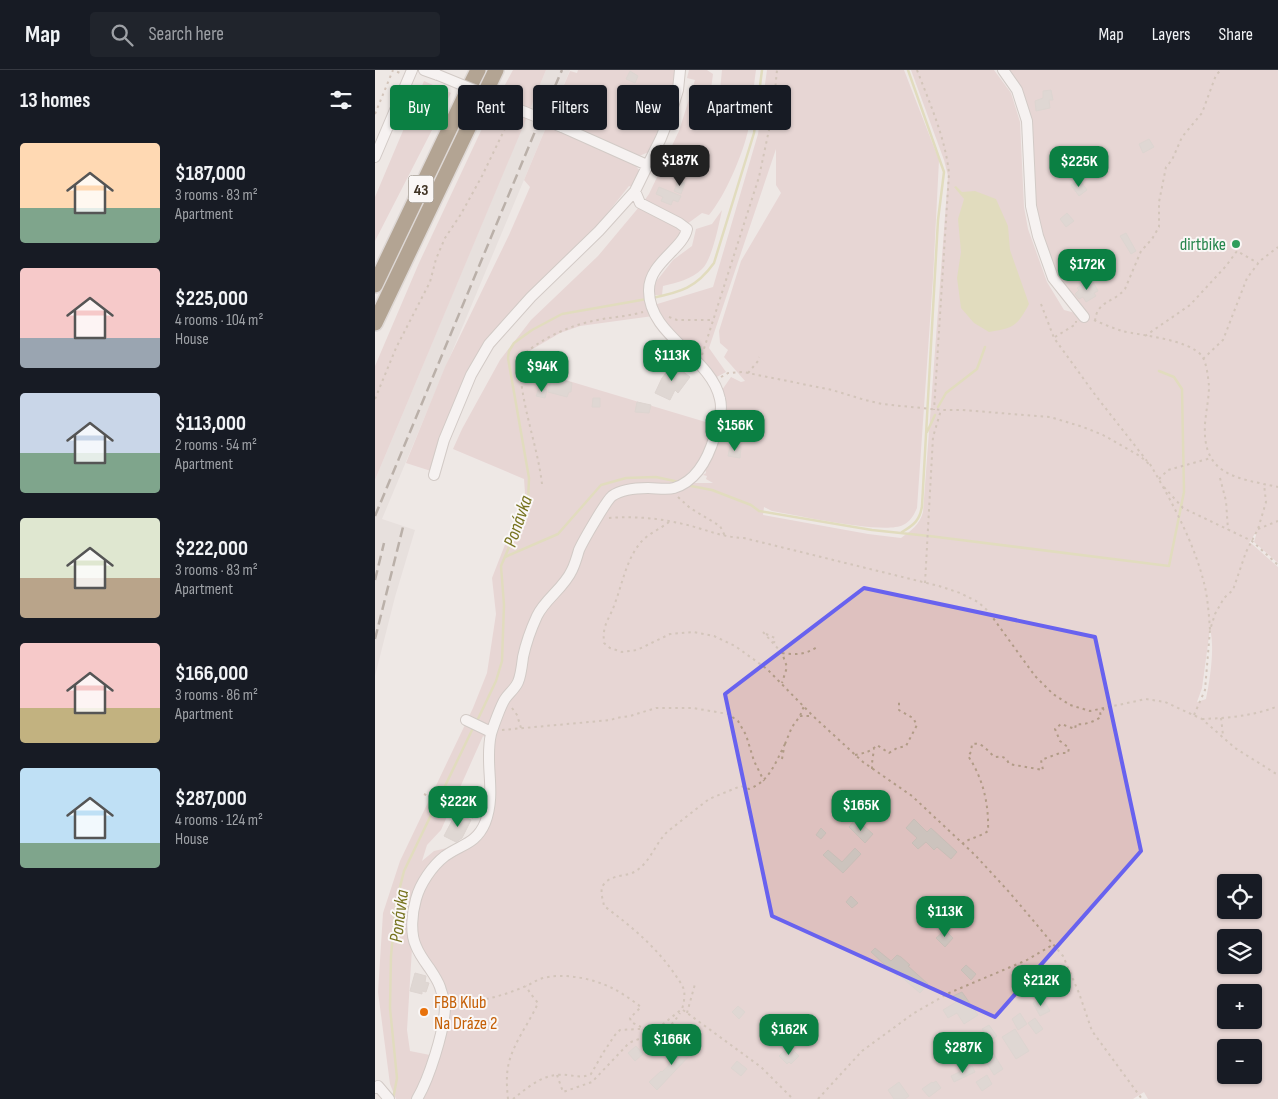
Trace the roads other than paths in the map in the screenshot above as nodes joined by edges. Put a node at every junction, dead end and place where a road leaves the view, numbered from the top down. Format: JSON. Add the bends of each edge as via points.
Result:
{"nodes":[{"id":1,"x":412,"y":70,"type":"edge"},
{"id":2,"x":424,"y":70,"type":"edge"},
{"id":3,"x":478,"y":70,"type":"edge"},
{"id":4,"x":496,"y":70,"type":"edge"},
{"id":5,"x":680,"y":70,"type":"edge"},
{"id":6,"x":1003,"y":70,"type":"edge"},
{"id":7,"x":378,"y":142,"type":"edge"},
{"id":8,"x":375,"y":157,"type":"edge"},
{"id":9,"x":647,"y":165,"type":"junction"},
{"id":10,"x":635,"y":191,"type":"junction"},
{"id":11,"x":375,"y":285,"type":"edge"},
{"id":12,"x":1084,"y":317,"type":"road end"},
{"id":13,"x":375,"y":323,"type":"edge"},
{"id":14,"x":434,"y":475,"type":"dead end"},
{"id":15,"x":466,"y":720,"type":"dead end"},
{"id":16,"x":491,"y":732,"type":"junction"},
{"id":17,"x":375,"y":1088,"type":"edge"},
{"id":18,"x":388,"y":1096,"type":"edge"},
{"id":19,"x":417,"y":1099,"type":"edge"}],
"edges":[{"from":1,"to":7,"type":"street"},
{"from":2,"to":9,"type":"street","bridge":true},
{"from":3,"to":11,"type":"highway","number":"43"},
{"from":4,"to":13,"type":"highway","number":"43"},
{"from":5,"to":9,"type":"street","via":[[672,110]]},
{"from":6,"to":12,"type":"street","via":[[1017,90],[1027,121],[1035,227],[1053,278]]},
{"from":7,"to":8,"type":"street"},
{"from":9,"to":10,"type":"street"},
{"from":10,"to":14,"type":"street","via":[[489,344],[444,440]]},
{"from":10,"to":16,"type":"street","via":[[640,203],[687,229],[685,237],[657,267],[648,289],[652,309],[667,332],[693,356],[713,382],[720,398],[721,413],[708,455],[687,482],[675,487],[635,488],[613,496],[605,503],[581,547],[572,572],[537,615],[525,647],[518,682],[505,699]]},
{"from":15,"to":16,"type":"street"},
{"from":16,"to":19,"type":"street","via":[[492,792],[485,823],[476,838],[433,867],[416,900],[412,926],[415,945],[439,984],[445,1005],[434,1056]]},
{"from":17,"to":18,"type":"street","via":[[378,1086]]}]}
